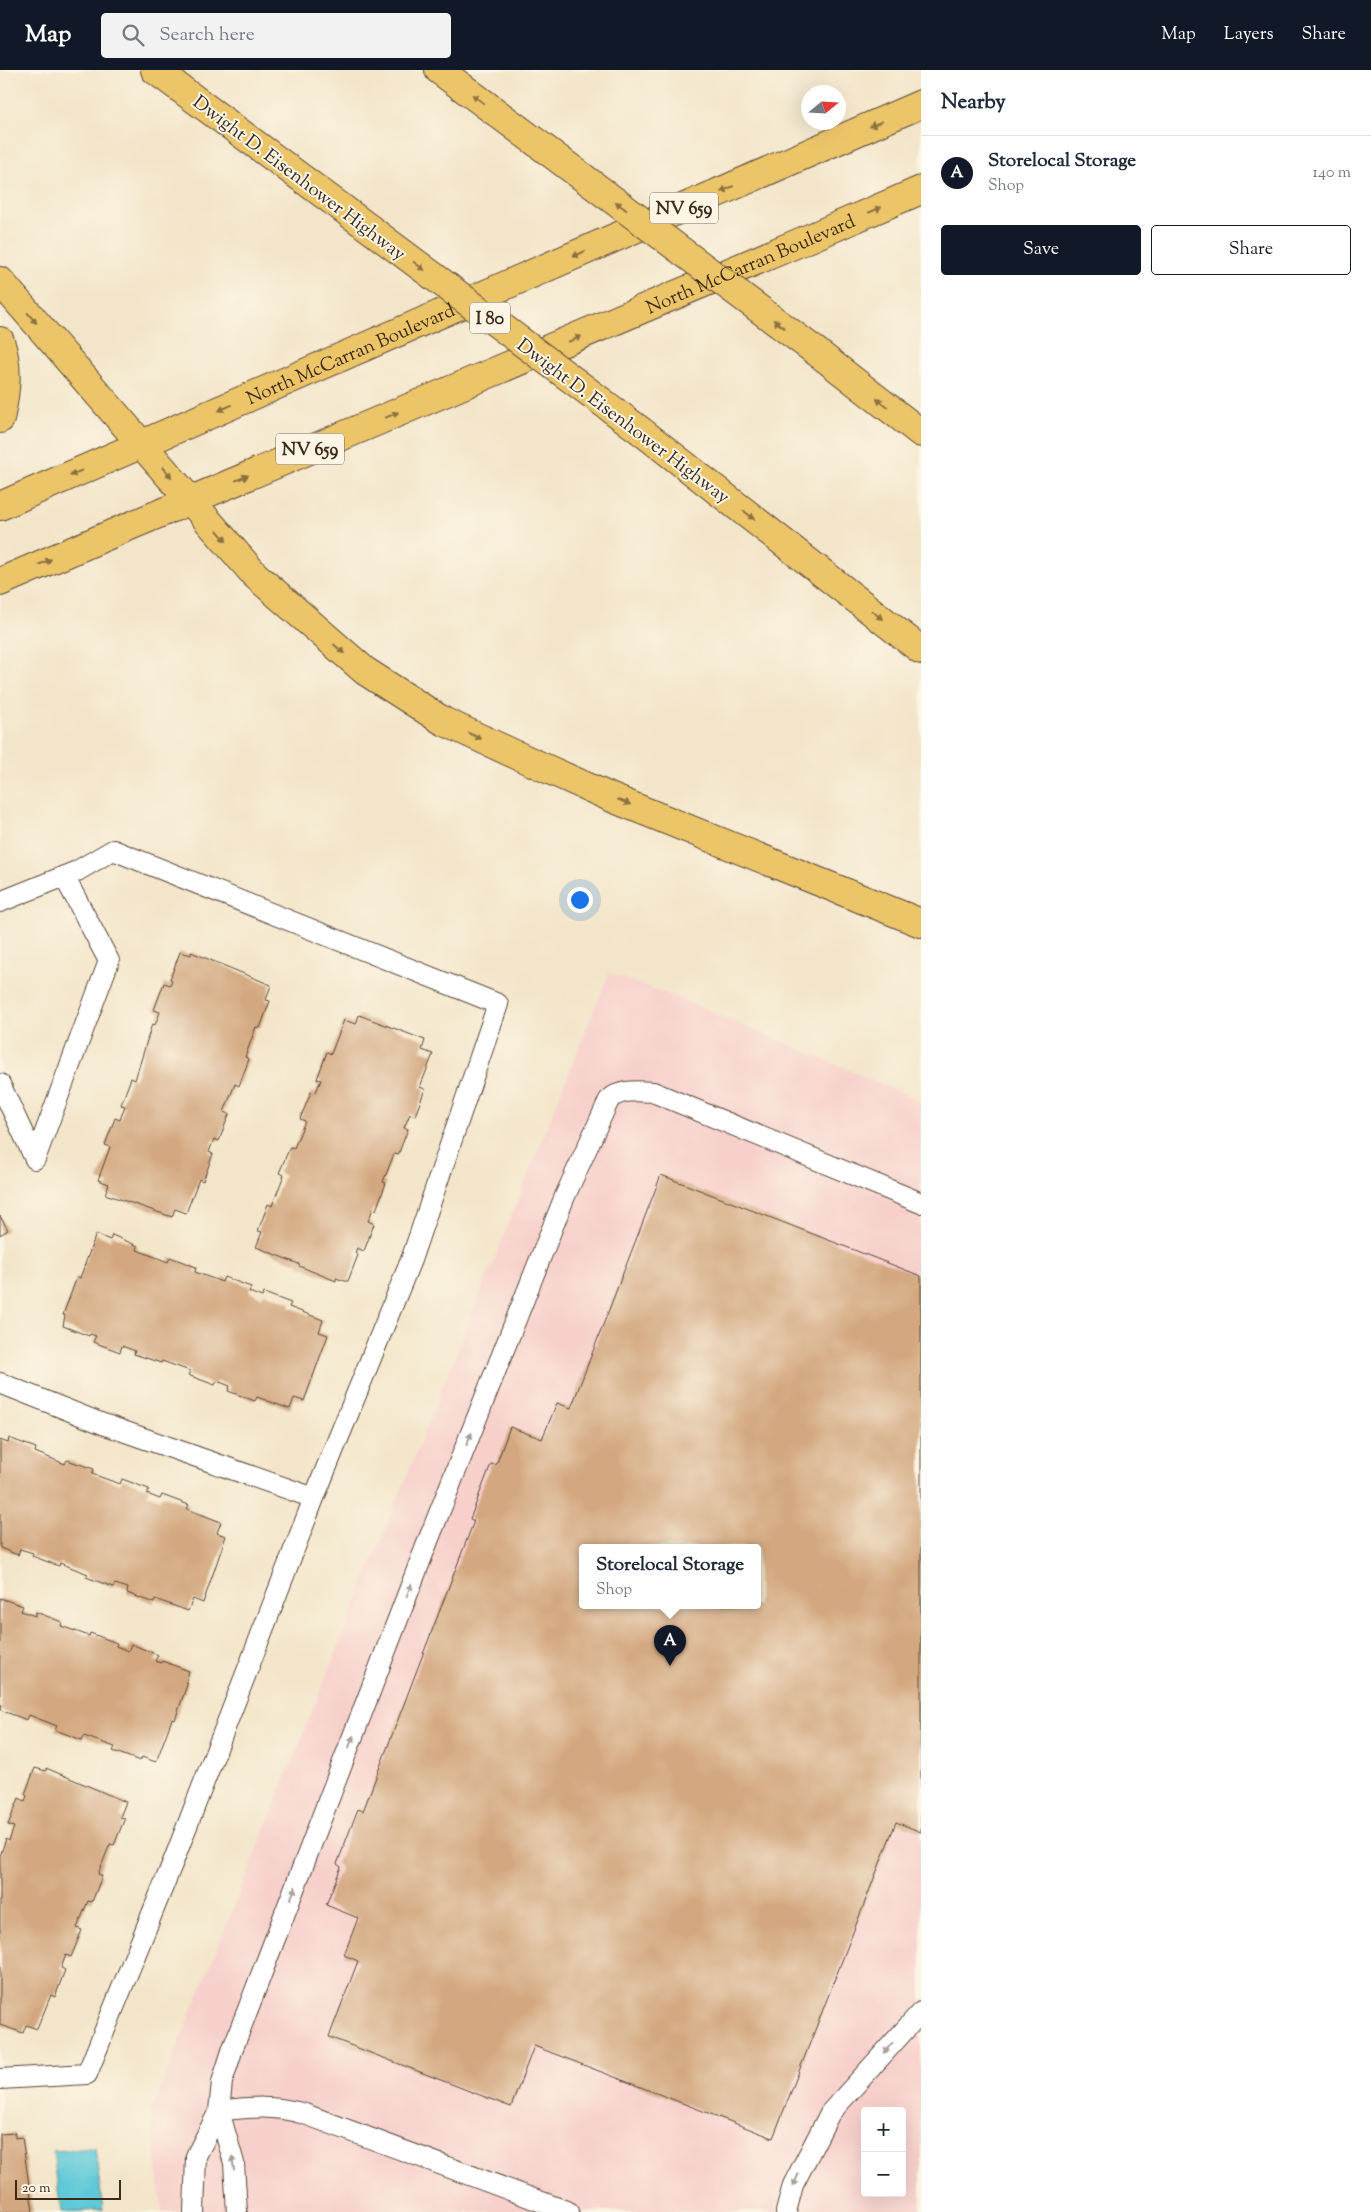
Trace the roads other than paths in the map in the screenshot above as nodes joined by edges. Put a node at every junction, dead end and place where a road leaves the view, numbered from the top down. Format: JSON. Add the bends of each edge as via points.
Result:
{"nodes":[{"id":1,"x":155,"y":70,"type":"edge"},
{"id":2,"x":439,"y":70,"type":"edge"},
{"id":3,"x":921,"y":104,"type":"edge"},
{"id":4,"x":921,"y":190,"type":"edge"},
{"id":5,"x":0,"y":281,"type":"edge"},
{"id":6,"x":0,"y":341,"type":"edge"},
{"id":7,"x":0,"y":419,"type":"edge"},
{"id":8,"x":921,"y":433,"type":"edge"},
{"id":9,"x":143,"y":444,"type":"junction"},
{"id":10,"x":190,"y":499,"type":"junction"},
{"id":11,"x":0,"y":506,"type":"edge"},
{"id":12,"x":0,"y":582,"type":"edge"},
{"id":13,"x":921,"y":650,"type":"edge"},
{"id":14,"x":64,"y":876,"type":"junction"},
{"id":15,"x":0,"y":902,"type":"edge"},
{"id":16,"x":921,"y":923,"type":"edge"},
{"id":17,"x":0,"y":1084,"type":"edge"},
{"id":18,"x":921,"y":1203,"type":"edge"},
{"id":19,"x":0,"y":1383,"type":"edge"},
{"id":20,"x":314,"y":1498,"type":"junction"},
{"id":21,"x":921,"y":2012,"type":"edge"},
{"id":22,"x":0,"y":2079,"type":"edge"},
{"id":23,"x":219,"y":2111,"type":"junction"},
{"id":24,"x":194,"y":2212,"type":"edge"},
{"id":25,"x":237,"y":2212,"type":"edge"},
{"id":26,"x":569,"y":2212,"type":"edge"},
{"id":27,"x":786,"y":2212,"type":"edge"}],
"edges":[{"from":1,"to":13,"type":"main road","name":"Dwight D. Eisenhower Highway","number":"I 80","one_way":true,"bridge":true,"via":[[641,431]]},
{"from":8,"to":2,"type":"main road","one_way":true,"bridge":true},
{"from":3,"to":9,"type":"main road","name":"North McCarran Boulevard","number":"NV 659","one_way":true},
{"from":10,"to":4,"type":"main road","name":"North McCarran Boulevard","number":"NV 659","one_way":true,"via":[[612,324]]},
{"from":5,"to":9,"type":"main road","one_way":true},
{"from":6,"to":7,"type":"main road","via":[[7,388]]},
{"from":9,"to":10,"type":"main road","one_way":true},
{"from":9,"to":11,"type":"main road","name":"North McCarran Boulevard","number":"NV 659","one_way":true},
{"from":12,"to":10,"type":"main road","name":"North McCarran Boulevard","number":"NV 659","one_way":true},
{"from":10,"to":16,"type":"main road","one_way":true,"via":[[255,575],[342,652],[364,671],[443,722],[612,798]]},
{"from":14,"to":15,"type":"lane"},
{"from":14,"to":17,"type":"lane","via":[[109,961],[35,1159]]},
{"from":14,"to":20,"type":"lane","via":[[113,850],[498,1004],[411,1260]]},
{"from":23,"to":18,"type":"lane","one_way":true,"via":[[222,2082],[232,2048],[446,1495],[565,1196],[609,1100],[614,1095],[634,1091],[653,1092]]},
{"from":19,"to":20,"type":"lane","via":[[103,1424]]},
{"from":20,"to":22,"type":"lane","via":[[87,2074]]},
{"from":21,"to":27,"type":"lane","one_way":true,"via":[[830,2113],[793,2185]]},
{"from":23,"to":24,"type":"lane","via":[[196,2156]]},
{"from":25,"to":23,"type":"lane","one_way":true,"via":[[234,2163]]},
{"from":23,"to":26,"type":"lane","via":[[280,2107],[305,2114]]}]}
